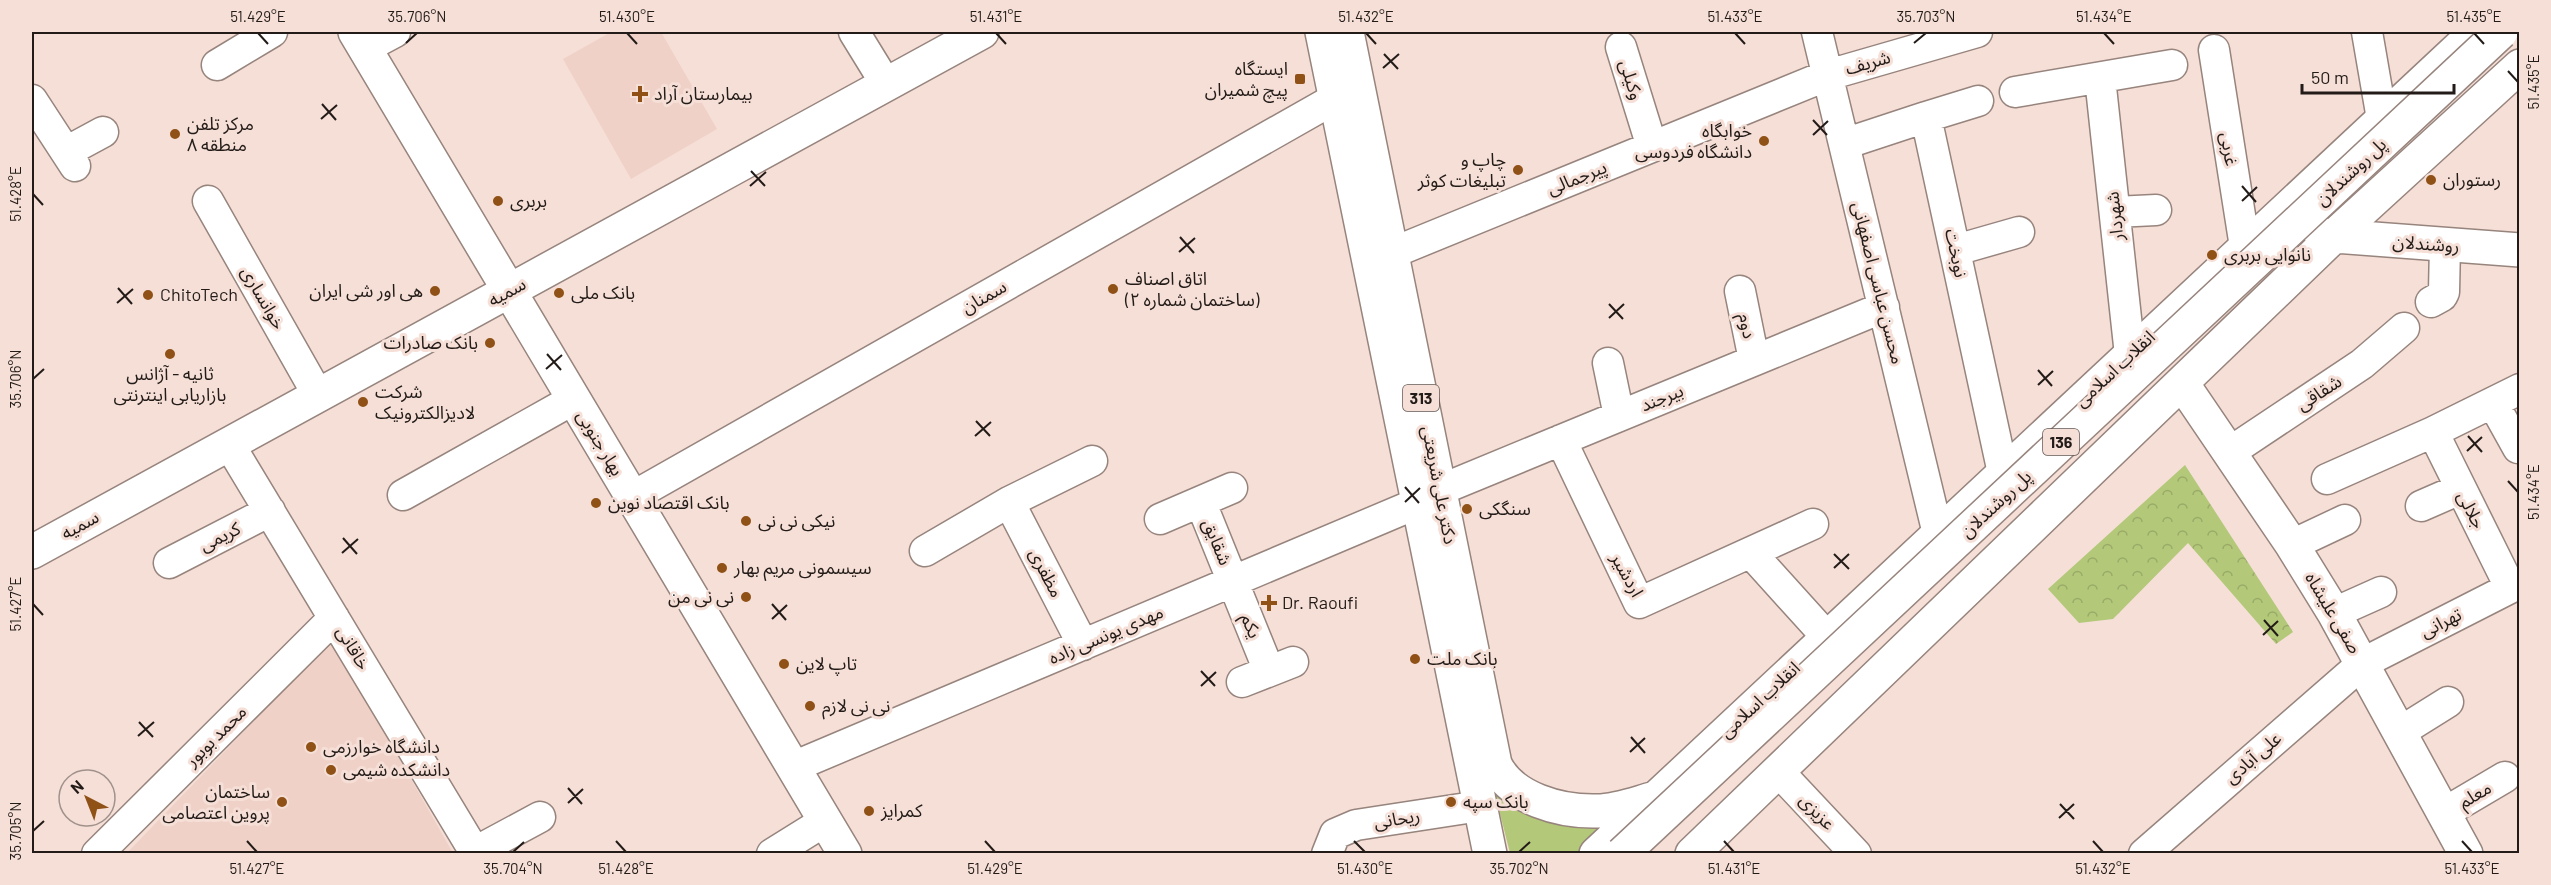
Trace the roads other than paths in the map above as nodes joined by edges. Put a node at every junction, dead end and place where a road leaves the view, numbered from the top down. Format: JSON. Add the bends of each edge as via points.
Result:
{"nodes":[{"id":1,"x":272,"y":32,"type":"edge"},
{"id":2,"x":395,"y":32,"type":"edge"},
{"id":3,"x":854,"y":32,"type":"edge"},
{"id":4,"x":982,"y":32,"type":"edge"},
{"id":5,"x":1322,"y":32,"type":"edge"},
{"id":6,"x":1347,"y":32,"type":"edge"},
{"id":7,"x":1817,"y":32,"type":"edge"},
{"id":8,"x":1977,"y":32,"type":"edge"},
{"id":9,"x":2367,"y":32,"type":"edge"},
{"id":10,"x":2476,"y":32,"type":"edge"},
{"id":11,"x":2501,"y":32,"type":"edge"},
{"id":12,"x":360,"y":40,"type":"edge"},
{"id":13,"x":2520,"y":45,"type":"edge"},
{"id":14,"x":1621,"y":47,"type":"dead end"},
{"id":15,"x":2214,"y":50,"type":"dead end"},
{"id":16,"x":218,"y":65,"type":"dead end"},
{"id":17,"x":2172,"y":65,"type":"dead end"},
{"id":18,"x":2520,"y":66,"type":"edge"},
{"id":19,"x":1828,"y":75,"type":"junction"},
{"id":20,"x":2100,"y":78,"type":"junction"},
{"id":21,"x":886,"y":84,"type":"junction"},
{"id":22,"x":2015,"y":92,"type":"dead end"},
{"id":23,"x":1336,"y":98,"type":"junction"},
{"id":24,"x":1978,"y":102,"type":"dead end"},
{"id":25,"x":34,"y":110,"type":"edge"},
{"id":26,"x":1926,"y":117,"type":"junction"},
{"id":27,"x":2374,"y":127,"type":"junction"},
{"id":28,"x":103,"y":132,"type":"dead end"},
{"id":29,"x":1844,"y":144,"type":"junction"},
{"id":30,"x":1652,"y":147,"type":"junction"},
{"id":31,"x":2404,"y":171,"type":"junction"},
{"id":32,"x":208,"y":201,"type":"dead end"},
{"id":33,"x":2156,"y":210,"type":"dead end"},
{"id":34,"x":2115,"y":212,"type":"junction"},
{"id":35,"x":2019,"y":232,"type":"dead end"},
{"id":36,"x":2333,"y":237,"type":"junction"},
{"id":37,"x":2254,"y":239,"type":"junction"},
{"id":38,"x":2445,"y":245,"type":"junction"},
{"id":39,"x":1956,"y":250,"type":"junction"},
{"id":40,"x":1392,"y":253,"type":"junction"},
{"id":41,"x":2517,"y":254,"type":"edge"},
{"id":42,"x":2280,"y":288,"type":"junction"},
{"id":43,"x":509,"y":290,"type":"junction"},
{"id":44,"x":1740,"y":291,"type":"dead end"},
{"id":45,"x":2431,"y":302,"type":"dead end"},
{"id":46,"x":1884,"y":307,"type":"junction"},
{"id":47,"x":2404,"y":328,"type":"dead end"},
{"id":48,"x":2130,"y":355,"type":"junction"},
{"id":49,"x":1754,"y":360,"type":"junction"},
{"id":50,"x":1608,"y":363,"type":"dead end"},
{"id":51,"x":2182,"y":383,"type":"junction"},
{"id":52,"x":2520,"y":389,"type":"edge"},
{"id":53,"x":318,"y":395,"type":"junction"},
{"id":54,"x":574,"y":399,"type":"junction"},
{"id":55,"x":2493,"y":403,"type":"junction"},
{"id":56,"x":1619,"y":416,"type":"junction"},
{"id":57,"x":2063,"y":416,"type":"junction"},
{"id":58,"x":2433,"y":432,"type":"junction"},
{"id":59,"x":1561,"y":440,"type":"junction"},
{"id":60,"x":229,"y":444,"type":"junction"},
{"id":61,"x":2518,"y":448,"type":"dead end"},
{"id":62,"x":2230,"y":452,"type":"junction"},
{"id":63,"x":2101,"y":459,"type":"junction"},
{"id":64,"x":1092,"y":461,"type":"dead end"},
{"id":65,"x":2004,"y":473,"type":"junction"},
{"id":66,"x":2327,"y":479,"type":"dead end"},
{"id":67,"x":1232,"y":488,"type":"dead end"},
{"id":68,"x":2460,"y":489,"type":"junction"},
{"id":69,"x":404,"y":495,"type":"dead end"},
{"id":70,"x":1429,"y":496,"type":"junction"},
{"id":71,"x":633,"y":497,"type":"junction"},
{"id":72,"x":1009,"y":502,"type":"junction"},
{"id":73,"x":1201,"y":503,"type":"junction"},
{"id":74,"x":2421,"y":506,"type":"dead end"},
{"id":75,"x":270,"y":511,"type":"junction"},
{"id":76,"x":1160,"y":519,"type":"dead end"},
{"id":77,"x":2345,"y":520,"type":"dead end"},
{"id":78,"x":1813,"y":524,"type":"dead end"},
{"id":79,"x":1938,"y":534,"type":"junction"},
{"id":80,"x":2292,"y":545,"type":"junction"},
{"id":81,"x":925,"y":551,"type":"dead end"},
{"id":82,"x":32,"y":552,"type":"edge"},
{"id":83,"x":1751,"y":553,"type":"junction"},
{"id":84,"x":169,"y":563,"type":"dead end"},
{"id":85,"x":1233,"y":581,"type":"junction"},
{"id":86,"x":2515,"y":585,"type":"edge"},
{"id":87,"x":2381,"y":592,"type":"dead end"},
{"id":88,"x":2334,"y":613,"type":"junction"},
{"id":89,"x":334,"y":618,"type":"junction"},
{"id":90,"x":1827,"y":637,"type":"junction"},
{"id":91,"x":1083,"y":645,"type":"junction"},
{"id":92,"x":2363,"y":663,"type":"junction"},
{"id":93,"x":1268,"y":672,"type":"dead end"},
{"id":94,"x":2448,"y":702,"type":"dead end"},
{"id":95,"x":2400,"y":732,"type":"junction"},
{"id":96,"x":794,"y":767,"type":"junction"},
{"id":97,"x":1778,"y":771,"type":"junction"},
{"id":98,"x":2505,"y":777,"type":"dead end"},
{"id":99,"x":1656,"y":797,"type":"junction"},
{"id":100,"x":1480,"y":806,"type":"junction"},
{"id":101,"x":2444,"y":813,"type":"junction"},
{"id":102,"x":540,"y":816,"type":"dead end"},
{"id":103,"x":825,"y":821,"type":"junction"},
{"id":104,"x":475,"y":853,"type":"edge"},
{"id":105,"x":97,"y":854,"type":"edge"},
{"id":106,"x":772,"y":854,"type":"edge"},
{"id":107,"x":845,"y":854,"type":"edge"},
{"id":108,"x":1327,"y":854,"type":"edge"},
{"id":109,"x":1490,"y":854,"type":"edge"},
{"id":110,"x":1596,"y":854,"type":"edge"},
{"id":111,"x":1622,"y":854,"type":"edge"},
{"id":112,"x":1655,"y":854,"type":"edge"},
{"id":113,"x":1692,"y":854,"type":"edge"},
{"id":114,"x":1856,"y":854,"type":"edge"},
{"id":115,"x":2144,"y":854,"type":"edge"},
{"id":116,"x":2466,"y":854,"type":"edge"}],
"edges":[{"from":1,"to":16,"type":"street"},
{"from":2,"to":12,"type":"street"},
{"from":3,"to":21,"type":"street"},
{"from":4,"to":21,"type":"main road","name":"سمیه"},
{"from":5,"to":23,"type":"main road","name":"دکتر علی شریعتی","number":"313"},
{"from":6,"to":40,"type":"main road","name":"دکتر علی شریعتی","number":"313"},
{"from":7,"to":19,"type":"street","name":"محسن عباسی اصفهانی"},
{"from":8,"to":19,"type":"street","name":"شریف"},
{"from":9,"to":27,"type":"street"},
{"from":10,"to":27,"type":"main road","name":"انقلاب اسلامی"},
{"from":11,"to":111,"type":"main road","name":"پل روشندلان","number":"136","bridge":true},
{"from":12,"to":43,"type":"main road","name":"بهار جنوبی"},
{"from":13,"to":112,"type":"main road","name":"پل روشندلان","number":"136","via":[[2365,183]]},
{"from":14,"to":30,"type":"street","name":"وکیلی"},
{"from":15,"to":37,"type":"street","name":"غربی"},
{"from":17,"to":20,"type":"street"},
{"from":18,"to":31,"type":"main road"},
{"from":19,"to":29,"type":"street","name":"محسن عباسی اصفهانی"},
{"from":19,"to":30,"type":"street","name":"پیرجمالی"},
{"from":20,"to":22,"type":"street"},
{"from":20,"to":34,"type":"street","name":"شهردار"},
{"from":21,"to":43,"type":"main road","name":"سمیه"},
{"from":23,"to":70,"type":"main road","name":"دکتر علی شریعتی","number":"313"},
{"from":23,"to":71,"type":"street","name":"سمنان"},
{"from":24,"to":26,"type":"street"},
{"from":25,"to":28,"type":"street","via":[[71,159]]},
{"from":26,"to":29,"type":"street"},
{"from":26,"to":39,"type":"street","name":"نوبخت"},
{"from":27,"to":31,"type":"main road","via":[[2354,158],[2354,170],[2361,182],[2378,184]]},
{"from":27,"to":37,"type":"main road","name":"انقلاب اسلامی"},
{"from":29,"to":46,"type":"street","name":"محسن عباسی اصفهانی"},
{"from":30,"to":40,"type":"street","name":"پیرجمالی"},
{"from":31,"to":36,"type":"main road"},
{"from":32,"to":53,"type":"street","name":"خوانساری"},
{"from":33,"to":34,"type":"street"},
{"from":34,"to":48,"type":"street","name":"شهردار"},
{"from":35,"to":39,"type":"street"},
{"from":36,"to":37,"type":"main road","name":"روشندلان"},
{"from":36,"to":38,"type":"main road","name":"روشندلان"},
{"from":36,"to":42,"type":"main road"},
{"from":37,"to":42,"type":"main road","via":[[2278,256],[2284,270]]},
{"from":37,"to":48,"type":"main road","name":"انقلاب اسلامی"},
{"from":38,"to":41,"type":"main road","name":"روشندلان"},
{"from":38,"to":45,"type":"street","via":[[2444,292]]},
{"from":39,"to":65,"type":"street","name":"نوبخت"},
{"from":40,"to":70,"type":"main road","name":"دکتر علی شریعتی","number":"313"},
{"from":42,"to":51,"type":"main road"},
{"from":43,"to":53,"type":"main road","name":"سمیه"},
{"from":43,"to":54,"type":"main road","name":"بهار جنوبی"},
{"from":44,"to":49,"type":"street","name":"دوم"},
{"from":46,"to":49,"type":"street","name":"بیرجند"},
{"from":46,"to":79,"type":"street","name":"محسن عباسی اصفهانی"},
{"from":47,"to":62,"type":"street","name":"شقاقی","via":[[2362,364]]},
{"from":48,"to":57,"type":"main road","name":"انقلاب اسلامی"},
{"from":49,"to":56,"type":"street","name":"بیرجند"},
{"from":50,"to":56,"type":"street"},
{"from":51,"to":62,"type":"main road","name":"صفی علیشاه"},
{"from":51,"to":63,"type":"main road"},
{"from":52,"to":55,"type":"street"},
{"from":53,"to":60,"type":"main road","name":"سمیه"},
{"from":54,"to":69,"type":"street"},
{"from":54,"to":71,"type":"main road","name":"بهار جنوبی"},
{"from":55,"to":58,"type":"street"},
{"from":55,"to":61,"type":"street"},
{"from":56,"to":59,"type":"street","name":"بیرجند"},
{"from":57,"to":63,"type":"main road","via":[[2078,416],[2102,446]]},
{"from":57,"to":65,"type":"main road","name":"انقلاب اسلامی"},
{"from":58,"to":66,"type":"street"},
{"from":58,"to":68,"type":"street","name":"جلالی"},
{"from":59,"to":70,"type":"street","name":"بیرجند"},
{"from":59,"to":83,"type":"street","name":"اردشیر","via":[[1638,603]]},
{"from":60,"to":75,"type":"street","name":"خاقانی"},
{"from":60,"to":82,"type":"main road","name":"سمیه"},
{"from":62,"to":80,"type":"main road","name":"صفی علیشاه"},
{"from":63,"to":97,"type":"main road"},
{"from":64,"to":72,"type":"street"},
{"from":65,"to":79,"type":"main road","name":"انقلاب اسلامی"},
{"from":67,"to":73,"type":"street"},
{"from":68,"to":74,"type":"street"},
{"from":68,"to":86,"type":"street","name":"جلالی"},
{"from":70,"to":85,"type":"street","name":"مهدی یونسی زاده"},
{"from":70,"to":99,"type":"main road","name":"دکتر علی شریعتی","number":"313","via":[[1499,773],[1537,800],[1569,809],[1597,811]]},
{"from":70,"to":100,"type":"main road","name":"دکتر علی شریعتی","number":"313"},
{"from":71,"to":96,"type":"main road","name":"بهار جنوبی"},
{"from":72,"to":81,"type":"street"},
{"from":72,"to":91,"type":"street","name":"مظفری"},
{"from":73,"to":76,"type":"street"},
{"from":73,"to":85,"type":"street","name":"شقایق"},
{"from":75,"to":84,"type":"street","name":"کریمی"},
{"from":75,"to":89,"type":"street","name":"خاقانی"},
{"from":77,"to":80,"type":"street"},
{"from":78,"to":83,"type":"street","name":"اردشیر"},
{"from":79,"to":90,"type":"main road","name":"انقلاب اسلامی"},
{"from":80,"to":88,"type":"main road","name":"صفی علیشاه"},
{"from":83,"to":90,"type":"street"},
{"from":85,"to":91,"type":"street","name":"مهدی یونسی زاده"},
{"from":85,"to":93,"type":"street","name":"یکم"},
{"from":86,"to":92,"type":"street","name":"تهرانی"},
{"from":87,"to":88,"type":"street"},
{"from":88,"to":92,"type":"main road","name":"صفی علیشاه"},
{"from":89,"to":104,"type":"street","name":"خاقانی"},
{"from":89,"to":105,"type":"street","name":"محمد بوبور"},
{"from":90,"to":99,"type":"main road","name":"انقلاب اسلامی"},
{"from":91,"to":96,"type":"street","name":"مهدی یونسی زاده"},
{"from":92,"to":95,"type":"main road","name":"صفی علیشاه"},
{"from":92,"to":115,"type":"street","name":"علی آبادی"},
{"from":94,"to":95,"type":"street"},
{"from":95,"to":101,"type":"main road","name":"صفی علیشاه"},
{"from":96,"to":103,"type":"main road","name":"بهار جنوبی"},
{"from":97,"to":113,"type":"main road"},
{"from":97,"to":114,"type":"street","name":"عزیزی"},
{"from":98,"to":101,"type":"street","name":"معلم"},
{"from":99,"to":110,"type":"main road","name":"انقلاب اسلامی"},
{"from":100,"to":108,"type":"street","name":"ریحانی","via":[[1356,825],[1335,834]]},
{"from":100,"to":109,"type":"main road","name":"دکتر علی شریعتی","number":"313"},
{"from":101,"to":116,"type":"main road","name":"صفی علیشاه"},
{"from":102,"to":104,"type":"street"},
{"from":103,"to":106,"type":"street"},
{"from":103,"to":107,"type":"main road","name":"بهار جنوبی"}]}
